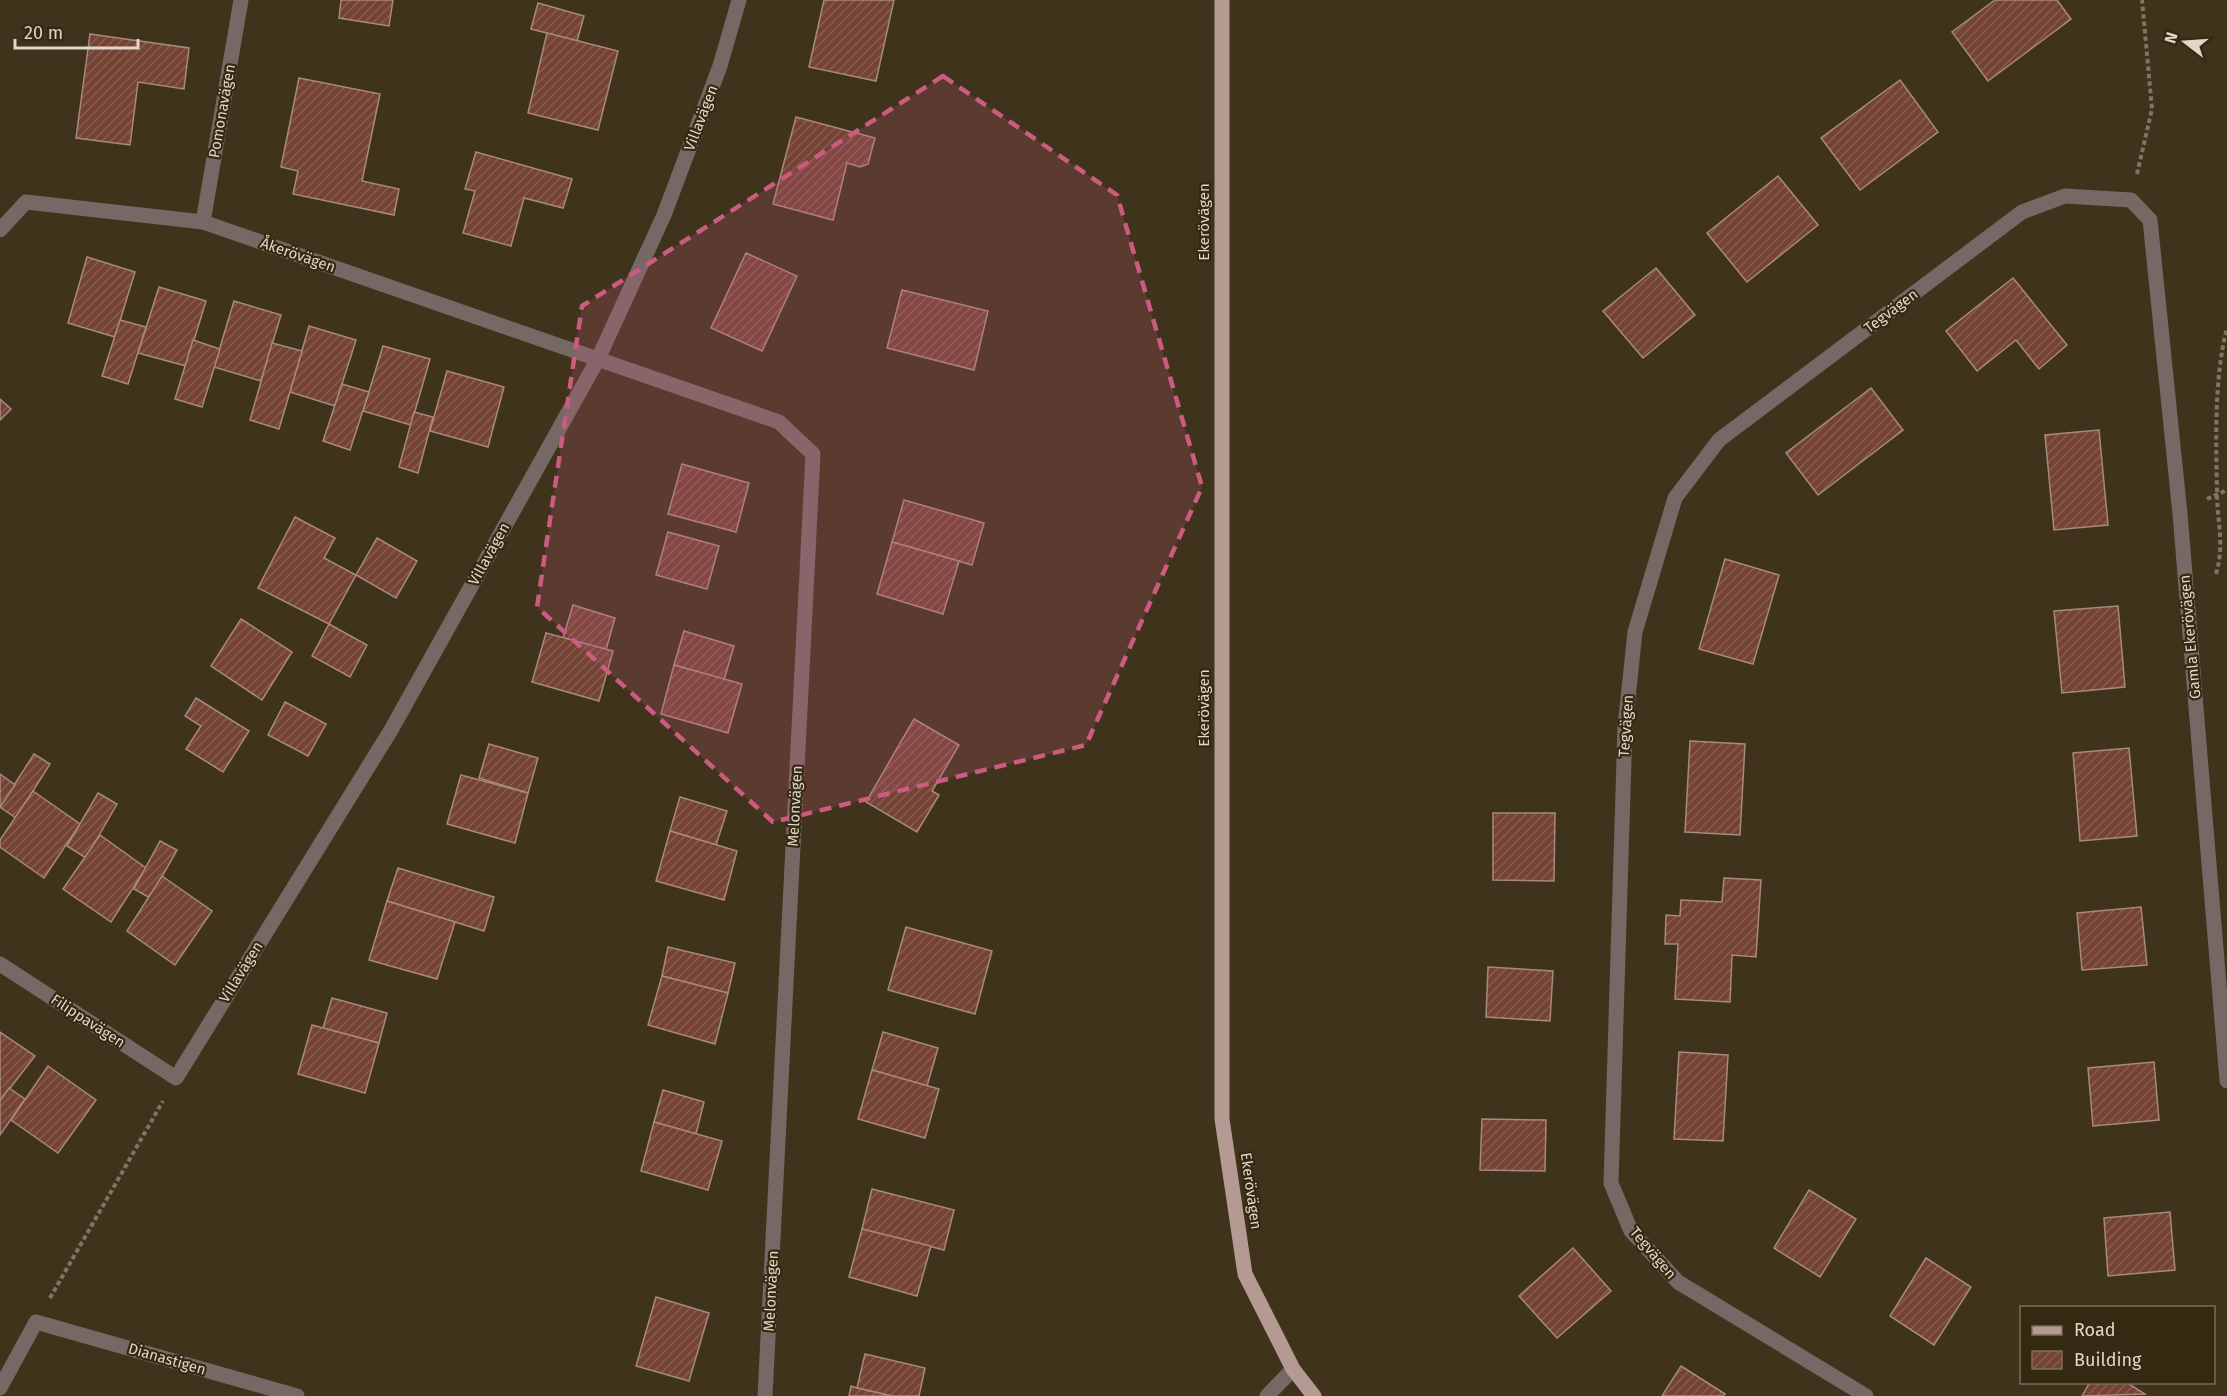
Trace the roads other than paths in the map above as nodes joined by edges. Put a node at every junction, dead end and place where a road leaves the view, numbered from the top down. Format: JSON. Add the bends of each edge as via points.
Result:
{"nodes":[{"id":1,"x":241,"y":0,"type":"edge"},
{"id":2,"x":739,"y":0,"type":"edge"},
{"id":3,"x":1222,"y":0,"type":"edge"},
{"id":4,"x":2131,"y":200,"type":"joint"},
{"id":5,"x":203,"y":222,"type":"junction"},
{"id":6,"x":0,"y":230,"type":"edge"},
{"id":7,"x":598,"y":359,"type":"junction"},
{"id":8,"x":0,"y":964,"type":"edge"},
{"id":9,"x":176,"y":1078,"type":"joint"},
{"id":10,"x":2227,"y":1081,"type":"edge"},
{"id":11,"x":1293,"y":1369,"type":"junction"},
{"id":12,"x":0,"y":1388,"type":"edge"},
{"id":13,"x":297,"y":1396,"type":"edge"},
{"id":14,"x":765,"y":1396,"type":"edge"},
{"id":15,"x":1267,"y":1396,"type":"edge"},
{"id":16,"x":1314,"y":1396,"type":"edge"},
{"id":17,"x":1866,"y":1396,"type":"edge"}],
"edges":[{"from":1,"to":5,"type":"street","name":"Pomonavägen"},
{"from":2,"to":7,"type":"street","name":"Villavägen","via":[[720,66],[664,215]]},
{"from":3,"to":11,"type":"main road","name":"Ekerövägen","via":[[1222,1119],[1245,1274]]},
{"from":4,"to":10,"type":"street","name":"Gamla Ekerövägen","via":[[2150,220],[2180,514]]},
{"from":4,"to":17,"type":"street","name":"Tegvägen","via":[[2065,196],[2022,213],[1719,440],[1675,498],[1635,632],[1625,727],[1611,1183],[1631,1231],[1678,1282]]},
{"from":5,"to":6,"type":"street","name":"Åkerövägen","via":[[26,202]]},
{"from":5,"to":7,"type":"street","name":"Åkerövägen"},
{"from":7,"to":9,"type":"street","name":"Villavägen","via":[[391,730]]},
{"from":7,"to":14,"type":"street","name":"Melonvägen","via":[[779,422],[813,454]]},
{"from":8,"to":9,"type":"street","name":"Filippavägen"},
{"from":11,"to":15,"type":"street"},
{"from":11,"to":16,"type":"main road","name":"Ekerövägen"},
{"from":12,"to":13,"type":"street","name":"Dianastigen","via":[[36,1322]]}]}
